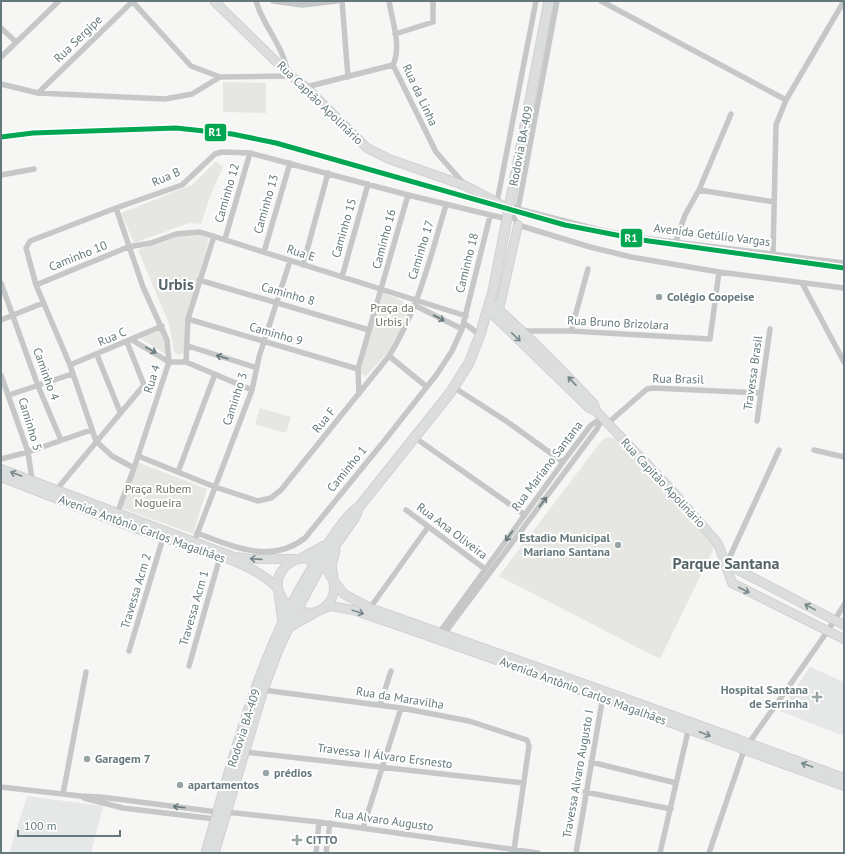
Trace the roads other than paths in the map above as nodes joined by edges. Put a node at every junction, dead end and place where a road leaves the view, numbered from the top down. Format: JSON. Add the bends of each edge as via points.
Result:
{"nodes":[{"id":1,"x":58,"y":1,"type":"edge"},
{"id":2,"x":133,"y":1,"type":"edge"},
{"id":3,"x":214,"y":1,"type":"edge"},
{"id":4,"x":256,"y":1,"type":"edge"},
{"id":5,"x":273,"y":1,"type":"edge"},
{"id":6,"x":337,"y":1,"type":"edge"},
{"id":7,"x":342,"y":1,"type":"edge"},
{"id":8,"x":389,"y":1,"type":"edge"},
{"id":9,"x":433,"y":1,"type":"edge"},
{"id":10,"x":536,"y":1,"type":"edge"},
{"id":11,"x":549,"y":1,"type":"edge"},
{"id":12,"x":557,"y":1,"type":"edge"},
{"id":13,"x":601,"y":1,"type":"edge"},
{"id":14,"x":843,"y":2,"type":"edge"},
{"id":15,"x":842,"y":12,"type":"edge"},
{"id":16,"x":1,"y":28,"type":"edge"},
{"id":17,"x":395,"y":34,"type":"junction"},
{"id":18,"x":16,"y":42,"type":"junction"},
{"id":19,"x":1,"y":57,"type":"edge"},
{"id":20,"x":393,"y":65,"type":"junction"},
{"id":21,"x":289,"y":73,"type":"junction"},
{"id":22,"x":220,"y":77,"type":"junction"},
{"id":23,"x":348,"y":77,"type":"junction"},
{"id":24,"x":1,"y":84,"type":"edge"},
{"id":25,"x":306,"y":87,"type":"junction"},
{"id":26,"x":38,"y":93,"type":"junction"},
{"id":27,"x":786,"y":100,"type":"junction"},
{"id":28,"x":731,"y":114,"type":"dead end"},
{"id":29,"x":250,"y":153,"type":"junction"},
{"id":30,"x":290,"y":163,"type":"junction"},
{"id":31,"x":34,"y":169,"type":"dead end"},
{"id":32,"x":328,"y":174,"type":"junction"},
{"id":33,"x":1,"y":175,"type":"edge"},
{"id":34,"x":368,"y":184,"type":"junction"},
{"id":35,"x":466,"y":186,"type":"junction"},
{"id":36,"x":699,"y":190,"type":"junction"},
{"id":37,"x":408,"y":195,"type":"junction"},
{"id":38,"x":497,"y":202,"type":"junction"},
{"id":39,"x":774,"y":202,"type":"junction"},
{"id":40,"x":446,"y":205,"type":"junction"},
{"id":41,"x":116,"y":208,"type":"junction"},
{"id":42,"x":512,"y":208,"type":"junction"},
{"id":43,"x":490,"y":216,"type":"junction"},
{"id":44,"x":507,"y":219,"type":"junction"},
{"id":45,"x":518,"y":225,"type":"junction"},
{"id":46,"x":214,"y":236,"type":"junction"},
{"id":47,"x":225,"y":239,"type":"junction"},
{"id":48,"x":676,"y":240,"type":"junction"},
{"id":49,"x":128,"y":247,"type":"junction"},
{"id":50,"x":264,"y":252,"type":"junction"},
{"id":51,"x":773,"y":254,"type":"junction"},
{"id":52,"x":290,"y":261,"type":"junction"},
{"id":53,"x":844,"y":263,"type":"edge"},
{"id":54,"x":303,"y":265,"type":"junction"},
{"id":55,"x":588,"y":269,"type":"dead end"},
{"id":56,"x":718,"y":272,"type":"junction"},
{"id":57,"x":342,"y":277,"type":"junction"},
{"id":58,"x":199,"y":280,"type":"junction"},
{"id":59,"x":1,"y":283,"type":"edge"},
{"id":60,"x":802,"y":283,"type":"junction"},
{"id":61,"x":36,"y":285,"type":"junction"},
{"id":62,"x":844,"y":288,"type":"edge"},
{"id":63,"x":382,"y":289,"type":"junction"},
{"id":64,"x":277,"y":302,"type":"junction"},
{"id":65,"x":43,"y":303,"type":"junction"},
{"id":66,"x":417,"y":303,"type":"junction"},
{"id":67,"x":489,"y":306,"type":"junction"},
{"id":68,"x":13,"y":314,"type":"junction"},
{"id":69,"x":498,"y":314,"type":"junction"},
{"id":70,"x":466,"y":316,"type":"junction"},
{"id":71,"x":188,"y":319,"type":"junction"},
{"id":72,"x":1,"y":320,"type":"edge"},
{"id":73,"x":464,"y":323,"type":"junction"},
{"id":74,"x":162,"y":326,"type":"junction"},
{"id":75,"x":770,"y":329,"type":"dead end"},
{"id":76,"x":369,"y":330,"type":"junction"},
{"id":77,"x":462,"y":330,"type":"junction"},
{"id":78,"x":524,"y":331,"type":"junction"},
{"id":79,"x":571,"y":331,"type":"junction"},
{"id":80,"x":480,"y":335,"type":"junction"},
{"id":81,"x":130,"y":341,"type":"junction"},
{"id":82,"x":265,"y":342,"type":"junction"},
{"id":83,"x":188,"y":346,"type":"junction"},
{"id":84,"x":97,"y":355,"type":"junction"},
{"id":85,"x":389,"y":356,"type":"junction"},
{"id":86,"x":169,"y":362,"type":"junction"},
{"id":87,"x":186,"y":362,"type":"junction"},
{"id":88,"x":844,"y":362,"type":"edge"},
{"id":89,"x":70,"y":366,"type":"junction"},
{"id":90,"x":257,"y":368,"type":"junction"},
{"id":91,"x":358,"y":370,"type":"junction"},
{"id":92,"x":557,"y":370,"type":"junction"},
{"id":93,"x":72,"y":374,"type":"junction"},
{"id":94,"x":215,"y":374,"type":"junction"},
{"id":95,"x":1,"y":375,"type":"edge"},
{"id":96,"x":38,"y":386,"type":"junction"},
{"id":97,"x":427,"y":387,"type":"junction"},
{"id":98,"x":252,"y":390,"type":"junction"},
{"id":99,"x":458,"y":390,"type":"dead end"},
{"id":100,"x":760,"y":393,"type":"junction"},
{"id":101,"x":359,"y":394,"type":"junction"},
{"id":102,"x":9,"y":395,"type":"junction"},
{"id":103,"x":120,"y":412,"type":"junction"},
{"id":104,"x":605,"y":420,"type":"junction"},
{"id":105,"x":757,"y":421,"type":"dead end"},
{"id":106,"x":91,"y":430,"type":"junction"},
{"id":107,"x":60,"y":440,"type":"junction"},
{"id":108,"x":96,"y":441,"type":"junction"},
{"id":109,"x":421,"y":442,"type":"dead end"},
{"id":110,"x":779,"y":450,"type":"dead end"},
{"id":111,"x":814,"y":450,"type":"dead end"},
{"id":112,"x":28,"y":452,"type":"junction"},
{"id":113,"x":138,"y":456,"type":"junction"},
{"id":114,"x":844,"y":457,"type":"edge"},
{"id":115,"x":1,"y":459,"type":"edge"},
{"id":116,"x":563,"y":462,"type":"junction"},
{"id":117,"x":134,"y":468,"type":"junction"},
{"id":118,"x":1,"y":469,"type":"edge"},
{"id":119,"x":178,"y":472,"type":"junction"},
{"id":120,"x":1,"y":477,"type":"edge"},
{"id":121,"x":32,"y":480,"type":"junction"},
{"id":122,"x":215,"y":487,"type":"junction"},
{"id":123,"x":57,"y":489,"type":"junction"},
{"id":124,"x":406,"y":510,"type":"dead end"},
{"id":125,"x":118,"y":511,"type":"junction"},
{"id":126,"x":525,"y":515,"type":"junction"},
{"id":127,"x":114,"y":520,"type":"junction"},
{"id":128,"x":428,"y":527,"type":"junction"},
{"id":129,"x":195,"y":537,"type":"junction"},
{"id":130,"x":163,"y":538,"type":"junction"},
{"id":131,"x":335,"y":540,"type":"junction"},
{"id":132,"x":220,"y":557,"type":"junction"},
{"id":133,"x":299,"y":559,"type":"junction"},
{"id":134,"x":319,"y":563,"type":"junction"},
{"id":135,"x":726,"y":563,"type":"junction"},
{"id":136,"x":485,"y":569,"type":"junction"},
{"id":137,"x":333,"y":579,"type":"junction"},
{"id":138,"x":278,"y":592,"type":"junction"},
{"id":139,"x":844,"y":605,"type":"edge"},
{"id":140,"x":294,"y":608,"type":"junction"},
{"id":141,"x":370,"y":608,"type":"junction"},
{"id":142,"x":317,"y":612,"type":"junction"},
{"id":143,"x":834,"y":620,"type":"junction"},
{"id":144,"x":286,"y":624,"type":"junction"},
{"id":145,"x":844,"y":625,"type":"edge"},
{"id":146,"x":827,"y":632,"type":"junction"},
{"id":147,"x":441,"y":635,"type":"junction"},
{"id":148,"x":844,"y":639,"type":"edge"},
{"id":149,"x":129,"y":651,"type":"dead end"},
{"id":150,"x":189,"y":666,"type":"dead end"},
{"id":151,"x":391,"y":671,"type":"dead end"},
{"id":152,"x":86,"y":672,"type":"dead end"},
{"id":153,"x":263,"y":690,"type":"junction"},
{"id":154,"x":603,"y":695,"type":"junction"},
{"id":155,"x":380,"y":705,"type":"junction"},
{"id":156,"x":401,"y":708,"type":"junction"},
{"id":157,"x":690,"y":724,"type":"junction"},
{"id":158,"x":746,"y":747,"type":"junction"},
{"id":159,"x":244,"y":752,"type":"junction"},
{"id":160,"x":591,"y":762,"type":"junction"},
{"id":161,"x":383,"y":766,"type":"junction"},
{"id":162,"x":842,"y":781,"type":"edge"},
{"id":163,"x":524,"y":783,"type":"junction"},
{"id":164,"x":676,"y":783,"type":"junction"},
{"id":165,"x":1,"y":787,"type":"edge"},
{"id":166,"x":585,"y":792,"type":"junction"},
{"id":167,"x":63,"y":794,"type":"junction"},
{"id":168,"x":80,"y":796,"type":"junction"},
{"id":169,"x":671,"y":809,"type":"junction"},
{"id":170,"x":219,"y":814,"type":"junction"},
{"id":171,"x":319,"y":822,"type":"junction"},
{"id":172,"x":330,"y":823,"type":"junction"},
{"id":173,"x":363,"y":828,"type":"junction"},
{"id":174,"x":514,"y":850,"type":"junction"},
{"id":175,"x":206,"y":853,"type":"edge"},
{"id":176,"x":214,"y":853,"type":"edge"},
{"id":177,"x":316,"y":853,"type":"edge"},
{"id":178,"x":326,"y":853,"type":"edge"},
{"id":179,"x":538,"y":853,"type":"edge"},
{"id":180,"x":576,"y":853,"type":"edge"},
{"id":181,"x":660,"y":853,"type":"edge"},
{"id":182,"x":709,"y":853,"type":"edge"}],
"edges":[{"from":1,"to":18,"type":"street"},
{"from":2,"to":22,"type":"street","via":[[191,66]]},
{"from":2,"to":26,"type":"street","name":"Rua Sergipe"},
{"from":3,"to":21,"type":"main road","name":"Rua Captão Apolinário"},
{"from":4,"to":21,"type":"street","via":[[284,57]]},
{"from":5,"to":6,"type":"street","via":[[302,5]]},
{"from":7,"to":23,"type":"street"},
{"from":8,"to":17,"type":"street","name":"Rua da Linha"},
{"from":9,"to":17,"type":"street","via":[[433,22]]},
{"from":10,"to":38,"type":"street"},
{"from":11,"to":42,"type":"main road","name":"Rodovia BA-409"},
{"from":12,"to":42,"type":"street"},
{"from":13,"to":27,"type":"street"},
{"from":14,"to":15,"type":"street"},
{"from":15,"to":27,"type":"street"},
{"from":16,"to":18,"type":"street"},
{"from":17,"to":20,"type":"street","name":"Rua da Linha","via":[[397,54]]},
{"from":18,"to":19,"type":"street"},
{"from":20,"to":23,"type":"street"},
{"from":20,"to":35,"type":"street","name":"Rua da Linha","via":[[436,152]]},
{"from":21,"to":22,"type":"street"},
{"from":21,"to":25,"type":"main road","name":"Rua Captão Apolinário"},
{"from":22,"to":26,"type":"street","via":[[192,94],[165,99]]},
{"from":23,"to":25,"type":"street"},
{"from":24,"to":26,"type":"street"},
{"from":25,"to":35,"type":"main road","name":"Rua Captão Apolinário","via":[[367,148],[389,159]]},
{"from":27,"to":39,"type":"street","via":[[776,125]]},
{"from":28,"to":36,"type":"street"},
{"from":29,"to":30,"type":"street","name":"Rua B"},
{"from":29,"to":41,"type":"street","name":"Rua B","via":[[216,154],[182,185]]},
{"from":29,"to":47,"type":"street","name":"Caminho 12"},
{"from":30,"to":32,"type":"street","name":"Rua B"},
{"from":30,"to":50,"type":"street","name":"Caminho 13"},
{"from":31,"to":33,"type":"street"},
{"from":32,"to":34,"type":"street","name":"Rua B"},
{"from":32,"to":54,"type":"street"},
{"from":34,"to":37,"type":"street","name":"Rua B"},
{"from":34,"to":57,"type":"street","name":"Caminho 15"},
{"from":35,"to":38,"type":"main road","name":"Rua Captão Apolinário"},
{"from":36,"to":39,"type":"street"},
{"from":36,"to":48,"type":"street","via":[[685,215]]},
{"from":37,"to":40,"type":"street","name":"Rua B"},
{"from":37,"to":63,"type":"street","name":"Caminho 16"},
{"from":38,"to":42,"type":"main road","name":"Rua Captão Apolinário"},
{"from":39,"to":51,"type":"street"},
{"from":40,"to":43,"type":"street","name":"Rua B"},
{"from":40,"to":66,"type":"street","name":"Caminho 17"},
{"from":41,"to":49,"type":"street","name":"Rua 4"},
{"from":41,"to":61,"type":"street","name":"Rua B","via":[[27,243],[26,248]]},
{"from":42,"to":44,"type":"main road","name":"Rodovia BA-409"},
{"from":42,"to":45,"type":"street"},
{"from":42,"to":48,"type":"street","name":"Avenida Getúlio Vargas","via":[[600,230],[642,238]]},
{"from":43,"to":44,"type":"street","name":"Rua B"},
{"from":43,"to":70,"type":"street","name":"Caminho 18"},
{"from":44,"to":67,"type":"main road","name":"Rodovia BA-409"},
{"from":45,"to":56,"type":"street","via":[[631,257]]},
{"from":45,"to":69,"type":"main road"},
{"from":46,"to":47,"type":"street","name":"Rua E"},
{"from":46,"to":49,"type":"street","name":"Rua E","via":[[190,232]]},
{"from":46,"to":58,"type":"street"},
{"from":47,"to":50,"type":"street","name":"Rua E"},
{"from":48,"to":51,"type":"street","name":"Avenida Getúlio Vargas"},
{"from":49,"to":61,"type":"street","name":"Caminho 10"},
{"from":49,"to":74,"type":"street","name":"Rua 4","via":[[143,287]]},
{"from":50,"to":52,"type":"street","name":"Rua E"},
{"from":51,"to":53,"type":"street","name":"Avenida Getúlio Vargas"},
{"from":52,"to":54,"type":"street","name":"Rua E"},
{"from":52,"to":64,"type":"street","name":"Caminho 3"},
{"from":54,"to":57,"type":"street","name":"Rua E"},
{"from":55,"to":79,"type":"street"},
{"from":56,"to":60,"type":"street"},
{"from":56,"to":79,"type":"street","name":"Rua Bruno Brizolara","via":[[710,339]]},
{"from":57,"to":63,"type":"street","name":"Rua E"},
{"from":58,"to":64,"type":"street","name":"Caminho 8"},
{"from":58,"to":71,"type":"street"},
{"from":59,"to":68,"type":"street"},
{"from":60,"to":62,"type":"street"},
{"from":60,"to":88,"type":"street"},
{"from":61,"to":65,"type":"street","name":"Rua B"},
{"from":63,"to":66,"type":"street","name":"Rua E"},
{"from":63,"to":76,"type":"street","name":"Caminho 16"},
{"from":64,"to":76,"type":"street","name":"Caminho 8"},
{"from":64,"to":82,"type":"street","name":"Caminho 3"},
{"from":65,"to":68,"type":"street"},
{"from":65,"to":89,"type":"street","name":"Rua B"},
{"from":66,"to":70,"type":"street","name":"Rua E"},
{"from":66,"to":77,"type":"street","one_way":true},
{"from":66,"to":85,"type":"street","name":"Rua F"},
{"from":67,"to":69,"type":"main road","name":"Rua Capitão Apolinário"},
{"from":67,"to":80,"type":"main road","name":"Rodovia BA-409"},
{"from":68,"to":72,"type":"street"},
{"from":68,"to":96,"type":"street","name":"Caminho 4"},
{"from":69,"to":78,"type":"main road","name":"Rua Capitão Apolinário"},
{"from":69,"to":92,"type":"main road","name":"Rua Capitão Apolinário","one_way":true},
{"from":70,"to":73,"type":"street","name":"Caminho 1"},
{"from":71,"to":82,"type":"street","name":"Caminho 9"},
{"from":71,"to":83,"type":"street"},
{"from":73,"to":77,"type":"street","name":"Caminho 1"},
{"from":73,"to":80,"type":"street"},
{"from":74,"to":81,"type":"street","name":"Rua C"},
{"from":74,"to":86,"type":"street","name":"Rua 4","via":[[167,340]]},
{"from":75,"to":100,"type":"street","name":"Travessa Brasil"},
{"from":76,"to":91,"type":"street","name":"Caminho 16"},
{"from":77,"to":97,"type":"street","name":"Caminho 1","via":[[452,351]]},
{"from":78,"to":79,"type":"street","name":"Rua Bruno Brizolara"},
{"from":78,"to":92,"type":"main road","name":"Rua Capitão Apolinário"},
{"from":80,"to":131,"type":"main road","name":"Rodovia BA-409","via":[[469,363],[450,393],[359,507],[356,517]]},
{"from":81,"to":84,"type":"street","name":"Rua C"},
{"from":81,"to":86,"type":"street","one_way":true},
{"from":81,"to":103,"type":"street","via":[[144,385]]},
{"from":82,"to":90,"type":"street","name":"Caminho 3"},
{"from":82,"to":91,"type":"street","name":"Caminho 9"},
{"from":83,"to":87,"type":"street"},
{"from":90,"to":83,"type":"street","one_way":true},
{"from":84,"to":89,"type":"street","name":"Rua C"},
{"from":84,"to":103,"type":"street"},
{"from":85,"to":97,"type":"street"},
{"from":85,"to":101,"type":"street","name":"Rua F"},
{"from":86,"to":87,"type":"street"},
{"from":86,"to":113,"type":"street","name":"Rua 4"},
{"from":87,"to":94,"type":"street"},
{"from":89,"to":93,"type":"street"},
{"from":90,"to":98,"type":"street","name":"Caminho 3"},
{"from":91,"to":101,"type":"street","name":"Caminho 16"},
{"from":92,"to":104,"type":"main road","name":"Rua Capitão Apolinário","via":[[589,408]]},
{"from":93,"to":96,"type":"street"},
{"from":93,"to":106,"type":"street"},
{"from":94,"to":98,"type":"street"},
{"from":94,"to":119,"type":"street"},
{"from":95,"to":102,"type":"street","name":"Caminho 5"},
{"from":96,"to":102,"type":"street"},
{"from":96,"to":107,"type":"street","name":"Caminho 4"},
{"from":97,"to":129,"type":"street","name":"Caminho 1","via":[[299,543],[279,552],[247,551]]},
{"from":98,"to":122,"type":"street","name":"Caminho 3"},
{"from":99,"to":116,"type":"street"},
{"from":100,"to":104,"type":"street","name":"Rua Brasil","via":[[647,389]]},
{"from":100,"to":105,"type":"street","name":"Travessa Brasil"},
{"from":101,"to":122,"type":"street","name":"Rua F","via":[[281,490],[271,498],[258,501]]},
{"from":102,"to":112,"type":"street","name":"Caminho 5"},
{"from":103,"to":108,"type":"street"},
{"from":104,"to":116,"type":"street","name":"Rua Mariano Santana","via":[[592,425]]},
{"from":104,"to":135,"type":"main road","name":"Rua Capitão Apolinário","via":[[715,540]]},
{"from":147,"to":104,"type":"street","name":"Rua Mariano Santana","one_way":true},
{"from":106,"to":107,"type":"street"},
{"from":106,"to":108,"type":"street"},
{"from":107,"to":112,"type":"street"},
{"from":108,"to":117,"type":"street","via":[[112,456]]},
{"from":108,"to":123,"type":"street"},
{"from":109,"to":126,"type":"street"},
{"from":110,"to":135,"type":"street"},
{"from":111,"to":114,"type":"street"},
{"from":112,"to":115,"type":"street"},
{"from":112,"to":121,"type":"street","name":"Caminho 5"},
{"from":113,"to":117,"type":"street","name":"Rua 4"},
{"from":113,"to":119,"type":"street"},
{"from":116,"to":126,"type":"street","name":"Rua Mariano Santana"},
{"from":117,"to":125,"type":"street","name":"Rua 4"},
{"from":121,"to":118,"type":"main road","name":"Avenida Antônio Carlos Magalhães","one_way":true},
{"from":119,"to":122,"type":"street"},
{"from":120,"to":127,"type":"main road","name":"Avenida Antônio Carlos Magalhães"},
{"from":121,"to":123,"type":"main road","name":"Avenida Antônio Carlos Magalhães"},
{"from":122,"to":129,"type":"street","name":"Caminho 3"},
{"from":123,"to":125,"type":"main road","name":"Avenida Antônio Carlos Magalhães"},
{"from":124,"to":128,"type":"street","name":"Rua Ana Oliveira"},
{"from":125,"to":127,"type":"main road"},
{"from":125,"to":129,"type":"main road","name":"Avenida Antônio Carlos Magalhães"},
{"from":126,"to":136,"type":"street","name":"Rua Mariano Santana","one_way":true},
{"from":127,"to":130,"type":"main road","name":"Avenida Antônio Carlos Magalhães"},
{"from":128,"to":136,"type":"street","name":"Rua Ana Oliveira"},
{"from":128,"to":141,"type":"street"},
{"from":133,"to":129,"type":"main road","name":"Avenida Antônio Carlos Magalhães","one_way":true,"via":[[234,557]]},
{"from":130,"to":132,"type":"main road","name":"Avenida Antônio Carlos Magalhães"},
{"from":130,"to":149,"type":"street","name":"Travessa Acm 2"},
{"from":131,"to":133,"type":"main road"},
{"from":131,"to":134,"type":"main road","name":"Rodovia BA-409"},
{"from":131,"to":137,"type":"main road","via":[[331,565]]},
{"from":132,"to":138,"type":"main road","name":"Avenida Antônio Carlos Magalhães","via":[[243,564],[262,574]]},
{"from":132,"to":150,"type":"street","name":"Travessa Acm 1"},
{"from":133,"to":134,"type":"main road","name":"Avenida Antônio Carlos Magalhães"},
{"from":133,"to":138,"type":"main road","via":[[284,568],[280,575]]},
{"from":134,"to":137,"type":"main road","name":"Avenida Antônio Carlos Magalhães"},
{"from":134,"to":140,"type":"main road","name":"Rodovia BA-409"},
{"from":143,"to":135,"type":"main road","one_way":true},
{"from":135,"to":146,"type":"main road","name":"Rua Capitão Apolinário","one_way":true,"via":[[732,583],[736,586]]},
{"from":136,"to":147,"type":"street","name":"Rua Mariano Santana"},
{"from":137,"to":141,"type":"main road","name":"Avenida Antônio Carlos Magalhães","via":[[344,594]]},
{"from":137,"to":142,"type":"main road","via":[[332,598]]},
{"from":138,"to":140,"type":"main road","name":"Avenida Antônio Carlos Magalhães","via":[[284,603]]},
{"from":138,"to":144,"type":"main road"},
{"from":139,"to":143,"type":"street"},
{"from":140,"to":142,"type":"main road","name":"Avenida Antônio Carlos Magalhães"},
{"from":140,"to":144,"type":"main road","name":"Rodovia BA-409"},
{"from":141,"to":147,"type":"main road","name":"Avenida Antônio Carlos Magalhães"},
{"from":142,"to":144,"type":"main road"},
{"from":142,"to":147,"type":"main road","name":"Avenida Antônio Carlos Magalhães","one_way":true,"via":[[331,606],[353,610]]},
{"from":143,"to":145,"type":"main road"},
{"from":143,"to":146,"type":"street"},
{"from":144,"to":153,"type":"main road","name":"Rodovia BA-409"},
{"from":144,"to":170,"type":"main road","name":"Rodovia BA-409","via":[[270,651],[253,697]]},
{"from":146,"to":148,"type":"main road","name":"Rua Capitão Apolinário"},
{"from":146,"to":158,"type":"street"},
{"from":147,"to":154,"type":"main road","name":"Avenida Antônio Carlos Magalhães"},
{"from":151,"to":155,"type":"street"},
{"from":152,"to":167,"type":"street"},
{"from":153,"to":155,"type":"street","name":"Rua da Maravilha"},
{"from":153,"to":159,"type":"main road","name":"Rodovia BA-409"},
{"from":154,"to":157,"type":"main road","name":"Avenida Antônio Carlos Magalhães"},
{"from":154,"to":160,"type":"street","name":"Travessa Alvaro Augusto I"},
{"from":155,"to":156,"type":"street","name":"Rua da Maravilha"},
{"from":156,"to":161,"type":"street"},
{"from":156,"to":163,"type":"street","name":"Rua da Maravilha","via":[[469,720],[522,738],[529,743]]},
{"from":157,"to":158,"type":"main road","name":"Avenida Antônio Carlos Magalhães"},
{"from":157,"to":164,"type":"street"},
{"from":158,"to":162,"type":"main road","name":"Avenida Antônio Carlos Magalhães"},
{"from":158,"to":182,"type":"street"},
{"from":159,"to":161,"type":"street","name":"Travessa II Álvaro Ersnesto"},
{"from":159,"to":170,"type":"main road","name":"Rodovia BA-409"},
{"from":160,"to":164,"type":"street"},
{"from":160,"to":166,"type":"street","name":"Travessa Alvaro Augusto I"},
{"from":161,"to":163,"type":"street","name":"Travessa II Álvaro Ersnesto"},
{"from":161,"to":173,"type":"street"},
{"from":163,"to":174,"type":"street"},
{"from":164,"to":169,"type":"street"},
{"from":165,"to":167,"type":"street"},
{"from":166,"to":169,"type":"street"},
{"from":166,"to":180,"type":"street","name":"Travessa Alvaro Augusto I"},
{"from":167,"to":168,"type":"street"},
{"from":170,"to":168,"type":"street","one_way":true,"via":[[101,796]]},
{"from":168,"to":170,"type":"street","via":[[124,808]]},
{"from":169,"to":181,"type":"street"},
{"from":170,"to":171,"type":"street","name":"Rua Alvaro Augusto"},
{"from":170,"to":175,"type":"main road","name":"Rodovia BA-409"},
{"from":170,"to":176,"type":"main road","name":"Rodovia BA-409"},
{"from":171,"to":172,"type":"street","name":"Rua Alvaro Augusto"},
{"from":171,"to":177,"type":"street"},
{"from":172,"to":173,"type":"street","name":"Rua Alvaro Augusto"},
{"from":172,"to":178,"type":"street"},
{"from":173,"to":174,"type":"street","name":"Rua Alvaro Augusto"},
{"from":174,"to":179,"type":"street","name":"Rua Alvaro Augusto"}]}
